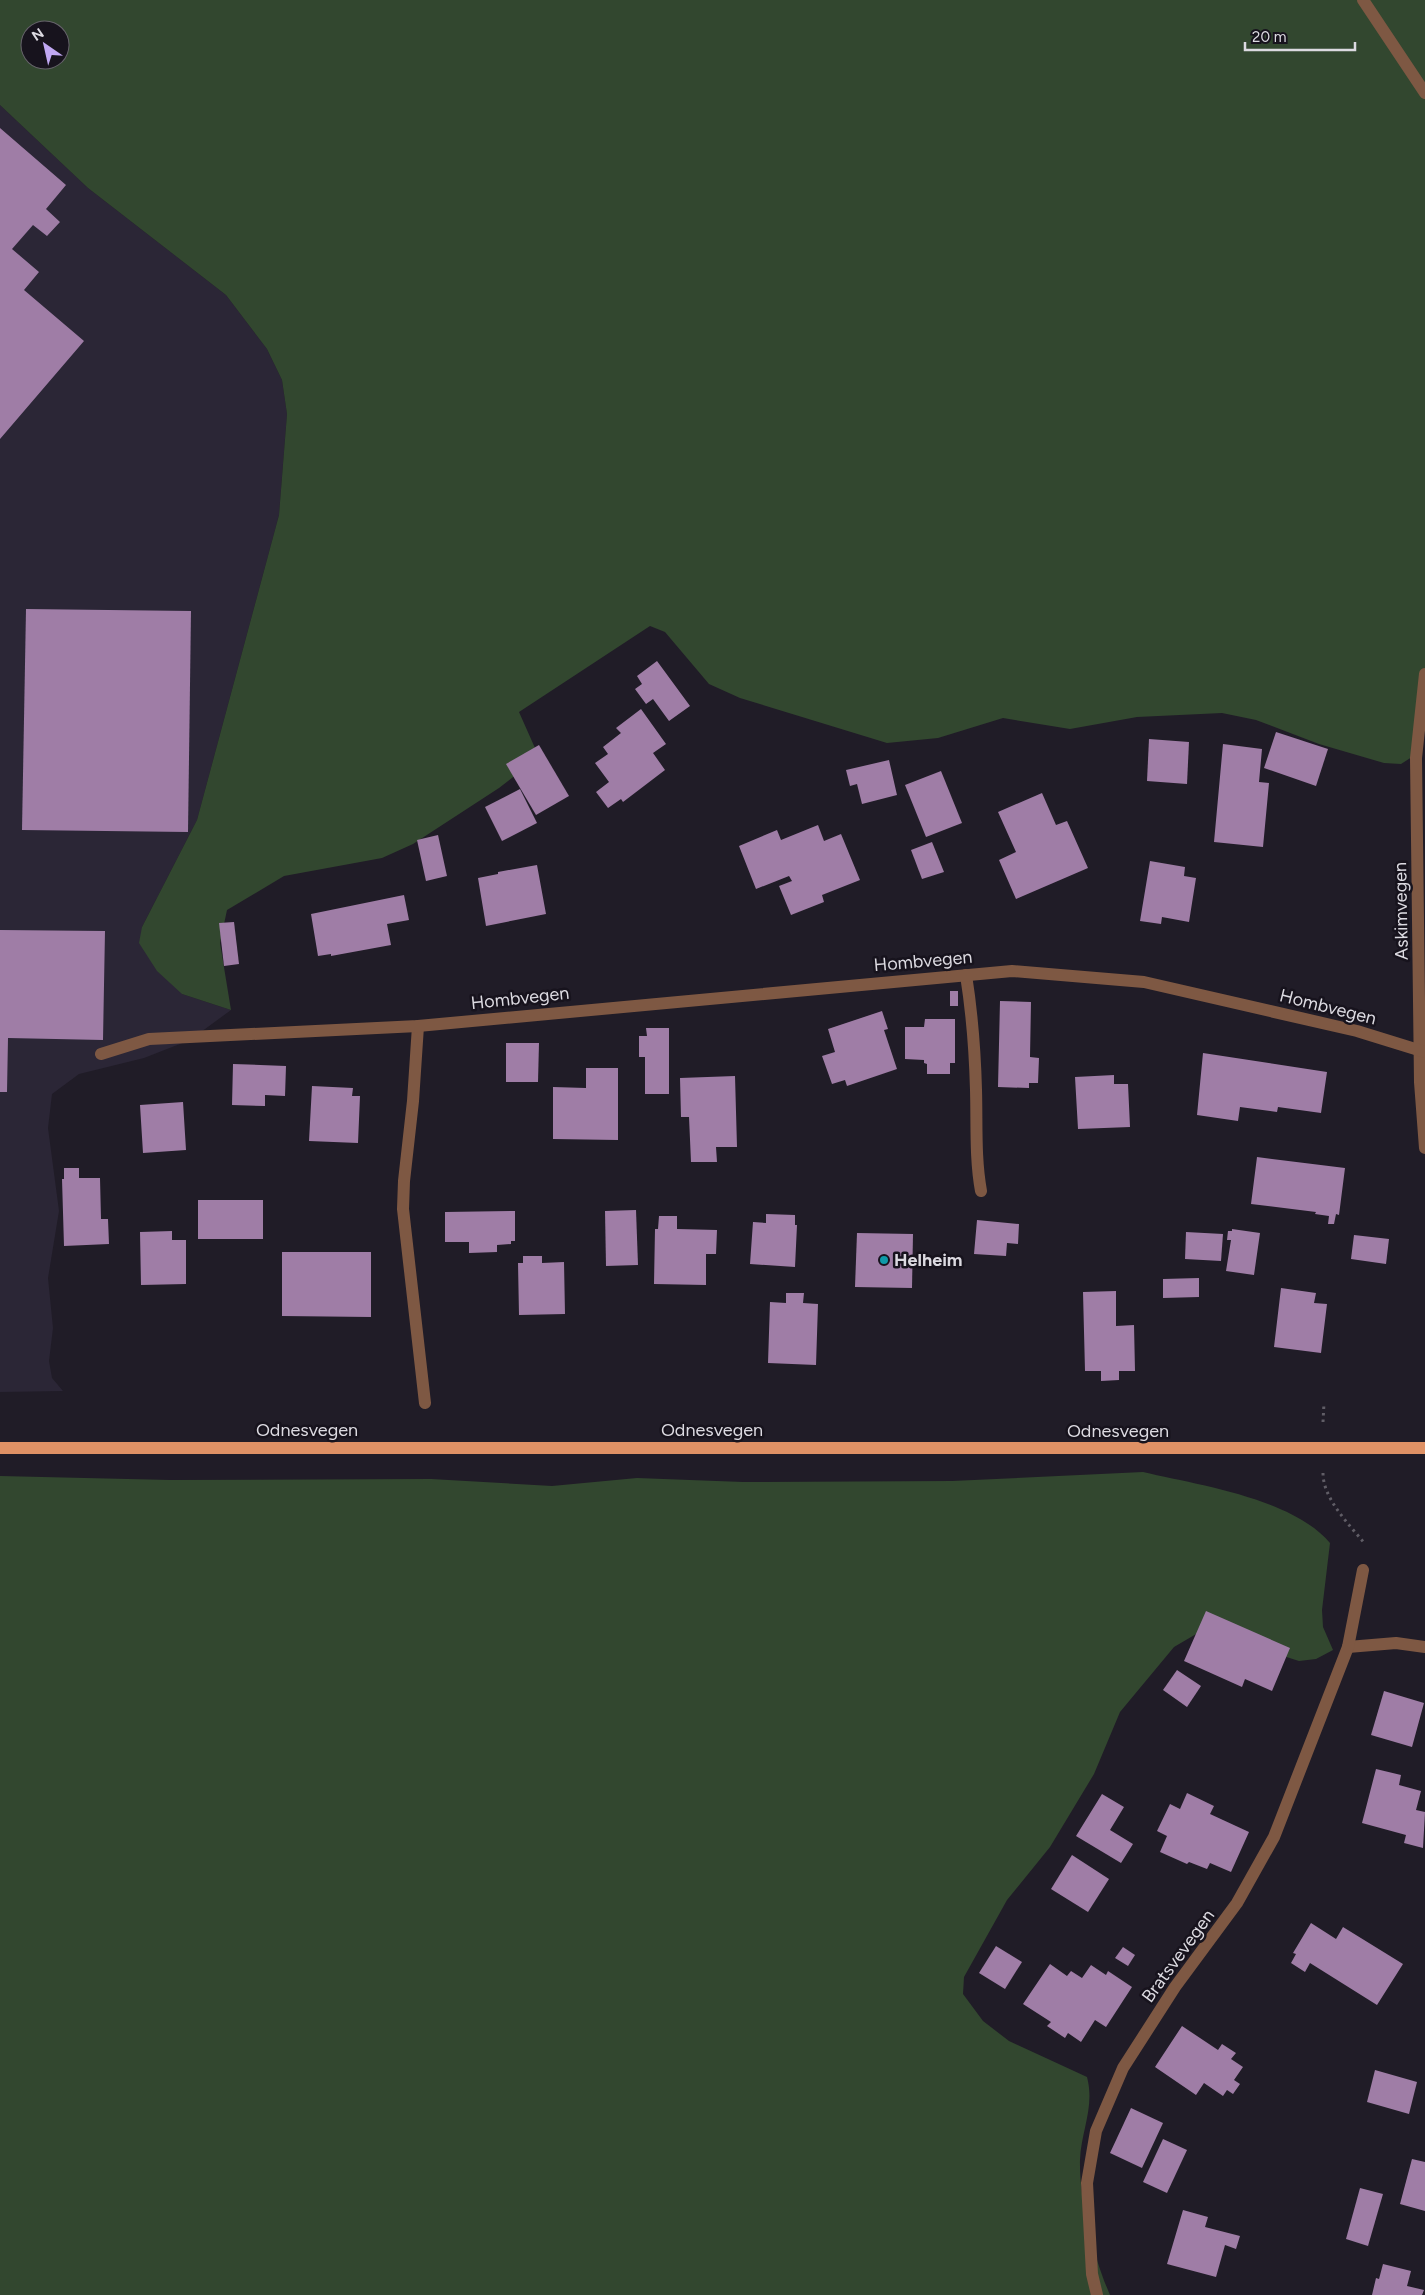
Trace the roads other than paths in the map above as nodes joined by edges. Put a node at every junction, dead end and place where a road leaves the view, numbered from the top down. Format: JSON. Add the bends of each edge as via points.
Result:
{"nodes":[{"id":1,"x":1363,"y":0,"type":"edge"},
{"id":2,"x":1425,"y":93,"type":"edge"},
{"id":3,"x":1425,"y":674,"type":"edge"},
{"id":4,"x":966,"y":975,"type":"junction"},
{"id":5,"x":418,"y":1026,"type":"junction"},
{"id":6,"x":1423,"y":1052,"type":"edge"},
{"id":7,"x":101,"y":1054,"type":"dead end"},
{"id":8,"x":1425,"y":1148,"type":"edge"},
{"id":9,"x":981,"y":1191,"type":"dead end"},
{"id":10,"x":425,"y":1403,"type":"dead end"},
{"id":11,"x":0,"y":1448,"type":"edge"},
{"id":12,"x":1425,"y":1448,"type":"edge"},
{"id":13,"x":1362,"y":1570,"type":"road end"},
{"id":14,"x":1348,"y":1647,"type":"junction"},
{"id":15,"x":1425,"y":1648,"type":"edge"},
{"id":16,"x":1096,"y":2295,"type":"edge"}],
"edges":[{"from":1,"to":2,"type":"street"},
{"from":3,"to":6,"type":"street","name":"Askimvegen","via":[[1416,758]]},
{"from":4,"to":5,"type":"street","name":"Hombvegen"},
{"from":4,"to":6,"type":"street","name":"Hombvegen","via":[[1012,971],[1136,980],[1357,1030]]},
{"from":4,"to":9,"type":"street"},
{"from":5,"to":7,"type":"street","name":"Hombvegen","via":[[149,1039]]},
{"from":5,"to":10,"type":"street","via":[[403,1209]]},
{"from":6,"to":8,"type":"street","name":"Askimvegen"},
{"from":11,"to":12,"type":"main road","name":"Odnesvegen"},
{"from":13,"to":14,"type":"street","name":"Bratsvevegen"},
{"from":14,"to":15,"type":"street","via":[[1396,1643]]},
{"from":14,"to":16,"type":"street","name":"Bratsvevegen","via":[[1274,1837],[1238,1903],[1175,1987],[1123,2068],[1096,2131],[1087,2183]]}]}
